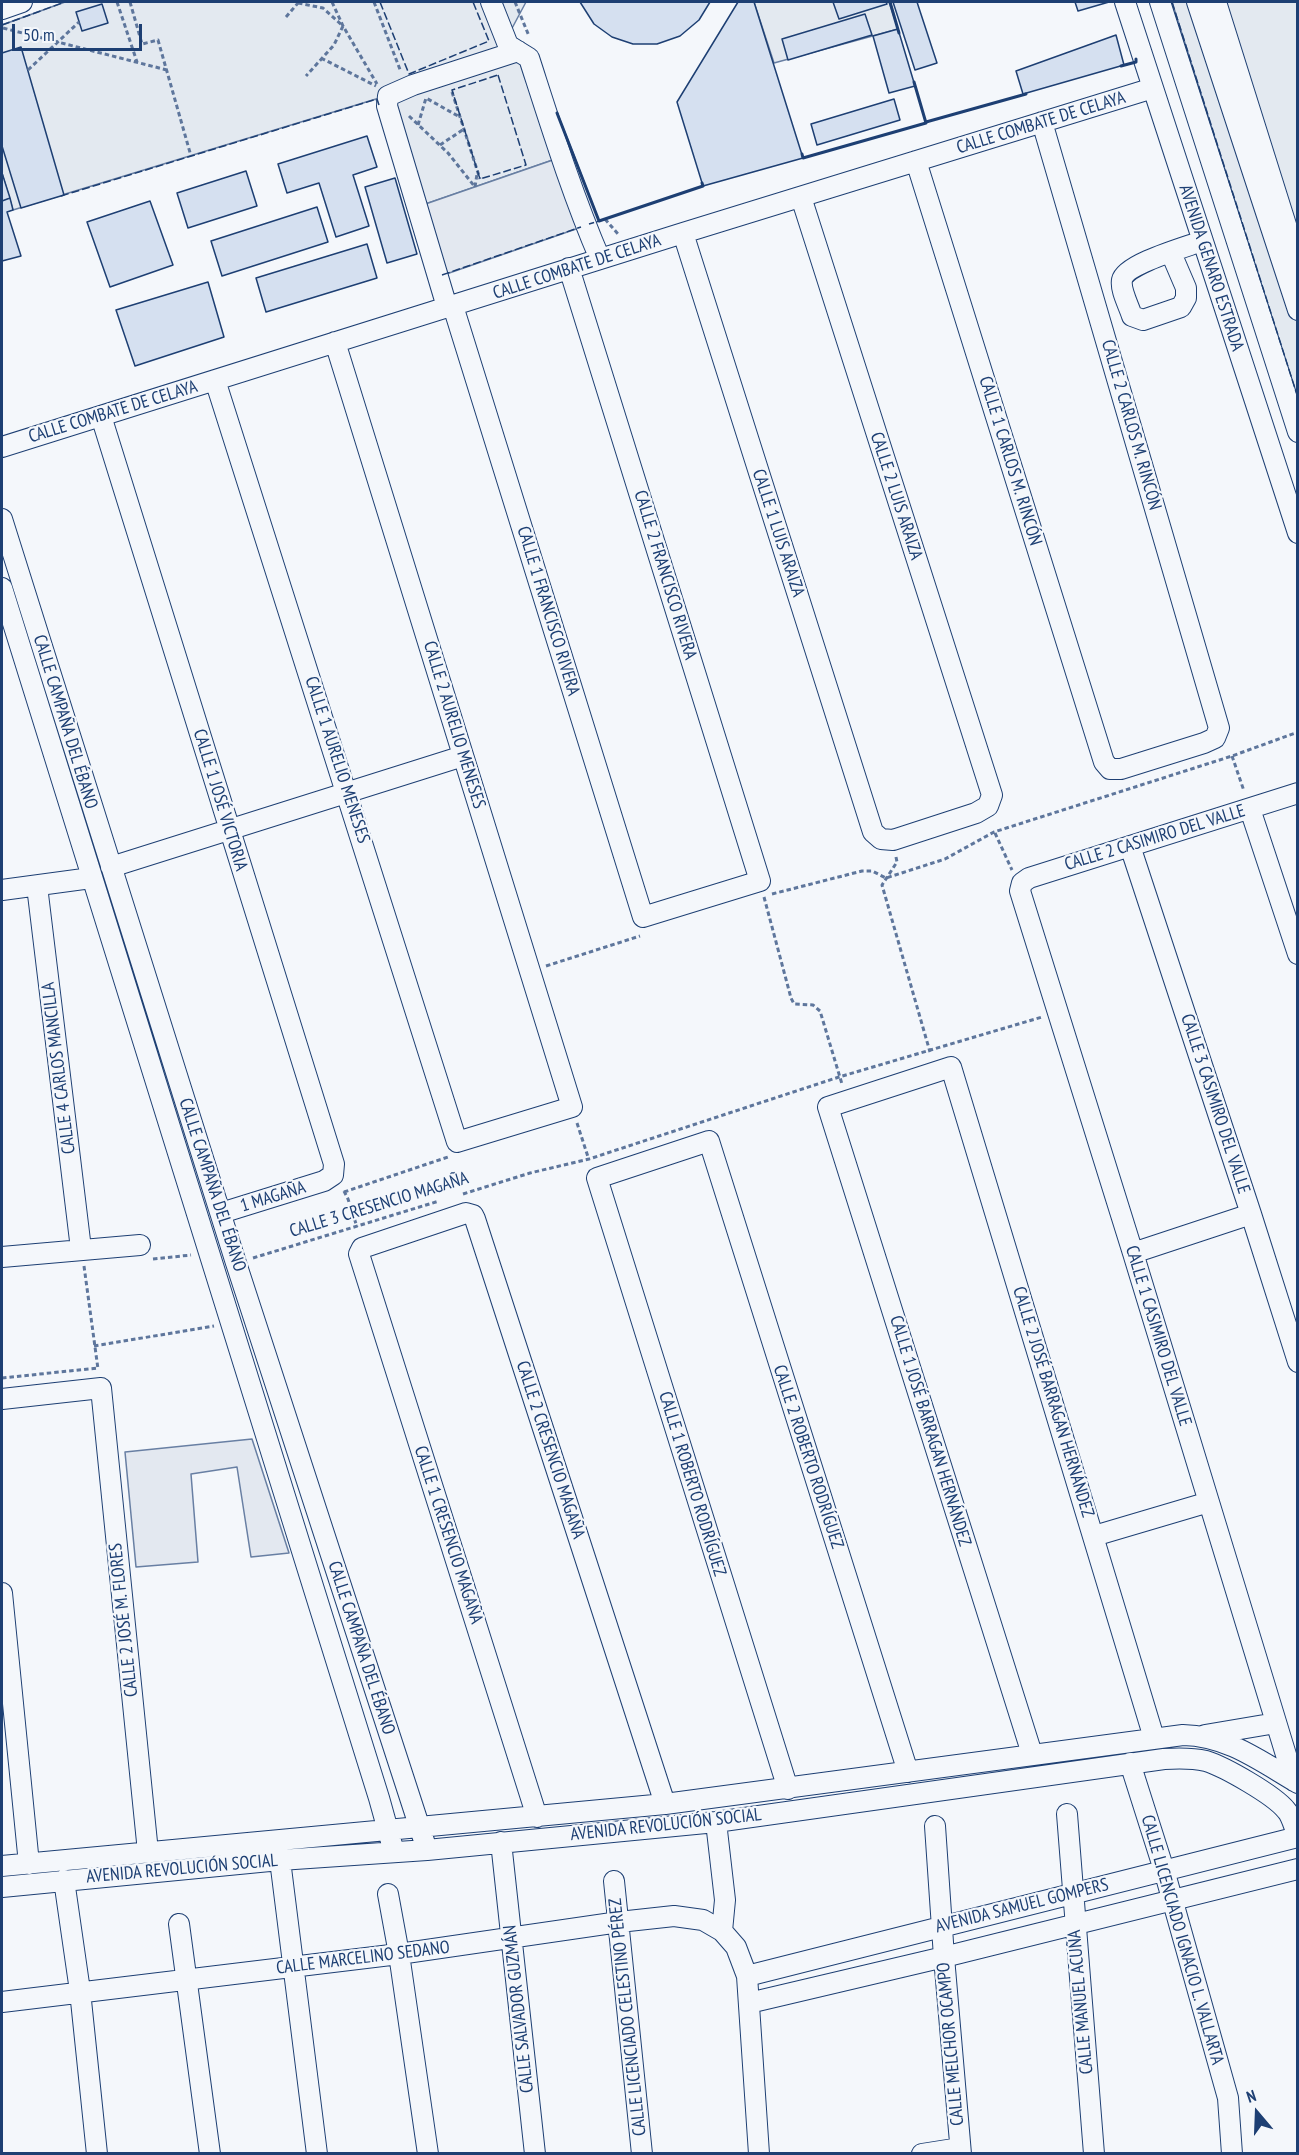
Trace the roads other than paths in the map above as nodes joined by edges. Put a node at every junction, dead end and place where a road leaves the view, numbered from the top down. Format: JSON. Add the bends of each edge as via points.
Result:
{"nodes":[{"id":1,"x":22,"y":2,"type":"edge"},
{"id":2,"x":491,"y":2,"type":"edge"},
{"id":3,"x":1125,"y":2,"type":"edge"},
{"id":4,"x":1160,"y":2,"type":"edge"},
{"id":5,"x":1197,"y":2,"type":"edge"},
{"id":6,"x":1216,"y":2,"type":"edge"},
{"id":7,"x":2,"y":9,"type":"edge"},
{"id":8,"x":518,"y":51,"type":"junction"},
{"id":9,"x":1153,"y":88,"type":"junction"},
{"id":10,"x":1042,"y":122,"type":"junction"},
{"id":11,"x":916,"y":161,"type":"junction"},
{"id":12,"x":801,"y":196,"type":"junction"},
{"id":13,"x":683,"y":233,"type":"junction"},
{"id":14,"x":1202,"y":241,"type":"junction"},
{"id":15,"x":1171,"y":253,"type":"dead end"},
{"id":16,"x":600,"y":259,"type":"junction"},
{"id":17,"x":1298,"y":262,"type":"edge"},
{"id":18,"x":570,"y":268,"type":"junction"},
{"id":19,"x":450,"y":307,"type":"junction"},
{"id":20,"x":1298,"y":310,"type":"edge"},
{"id":21,"x":335,"y":342,"type":"junction"},
{"id":22,"x":215,"y":380,"type":"junction"},
{"id":23,"x":101,"y":416,"type":"junction"},
{"id":24,"x":1298,"y":432,"type":"edge"},
{"id":25,"x":2,"y":447,"type":"edge"},
{"id":26,"x":2,"y":519,"type":"edge"},
{"id":27,"x":1298,"y":533,"type":"edge"},
{"id":28,"x":2,"y":588,"type":"edge"},
{"id":29,"x":463,"y":756,"type":"junction"},
{"id":30,"x":1104,"y":762,"type":"joint"},
{"id":31,"x":348,"y":792,"type":"junction"},
{"id":32,"x":1298,"y":794,"type":"edge"},
{"id":33,"x":1250,"y":809,"type":"junction"},
{"id":34,"x":230,"y":830,"type":"junction"},
{"id":35,"x":893,"y":840,"type":"joint"},
{"id":36,"x":1130,"y":846,"type":"junction"},
{"id":37,"x":111,"y":867,"type":"junction"},
{"id":38,"x":91,"y":878,"type":"junction"},
{"id":39,"x":37,"y":886,"type":"junction"},
{"id":40,"x":1021,"y":887,"type":"joint"},
{"id":41,"x":2,"y":890,"type":"edge"},
{"id":42,"x":643,"y":917,"type":"joint"},
{"id":43,"x":1298,"y":954,"type":"edge"},
{"id":44,"x":169,"y":1050,"type":"junction"},
{"id":45,"x":147,"y":1058,"type":"junction"},
{"id":46,"x":828,"y":1107,"type":"joint"},
{"id":47,"x":709,"y":1141,"type":"joint"},
{"id":48,"x":457,"y":1142,"type":"joint"},
{"id":49,"x":329,"y":1178,"type":"joint"},
{"id":50,"x":221,"y":1213,"type":"junction"},
{"id":51,"x":1251,"y":1214,"type":"junction"},
{"id":52,"x":140,"y":1245,"type":"dead end"},
{"id":53,"x":81,"y":1249,"type":"junction"},
{"id":54,"x":360,"y":1251,"type":"joint"},
{"id":55,"x":1133,"y":1253,"type":"junction"},
{"id":56,"x":2,"y":1257,"type":"edge"},
{"id":57,"x":1298,"y":1362,"type":"edge"},
{"id":58,"x":2,"y":1399,"type":"edge"},
{"id":59,"x":1209,"y":1502,"type":"junction"},
{"id":60,"x":1094,"y":1536,"type":"junction"},
{"id":61,"x":2,"y":1593,"type":"edge"},
{"id":62,"x":1276,"y":1723,"type":"junction"},
{"id":63,"x":1203,"y":1736,"type":"junction"},
{"id":64,"x":1154,"y":1738,"type":"junction"},
{"id":65,"x":1032,"y":1754,"type":"junction"},
{"id":66,"x":1130,"y":1763,"type":"junction"},
{"id":67,"x":908,"y":1772,"type":"junction"},
{"id":68,"x":1296,"y":1782,"type":"edge"},
{"id":69,"x":788,"y":1789,"type":"junction"},
{"id":70,"x":407,"y":1792,"type":"junction"},
{"id":71,"x":379,"y":1798,"type":"junction"},
{"id":72,"x":665,"y":1804,"type":"junction"},
{"id":73,"x":1067,"y":1814,"type":"dead end"},
{"id":74,"x":537,"y":1817,"type":"junction"},
{"id":75,"x":716,"y":1822,"type":"junction"},
{"id":76,"x":935,"y":1826,"type":"dead end"},
{"id":77,"x":420,"y":1827,"type":"junction"},
{"id":78,"x":389,"y":1831,"type":"junction"},
{"id":79,"x":1298,"y":1836,"type":"edge"},
{"id":80,"x":501,"y":1842,"type":"junction"},
{"id":81,"x":427,"y":1850,"type":"junction"},
{"id":82,"x":148,"y":1852,"type":"junction"},
{"id":83,"x":394,"y":1852,"type":"junction"},
{"id":84,"x":280,"y":1860,"type":"junction"},
{"id":85,"x":29,"y":1864,"type":"junction"},
{"id":86,"x":2,"y":1866,"type":"edge"},
{"id":87,"x":1298,"y":1869,"type":"edge"},
{"id":88,"x":1164,"y":1870,"type":"junction"},
{"id":89,"x":64,"y":1880,"type":"junction"},
{"id":90,"x":614,"y":1881,"type":"dead end"},
{"id":91,"x":2,"y":1887,"type":"edge"},
{"id":92,"x":1073,"y":1893,"type":"junction"},
{"id":93,"x":388,"y":1894,"type":"dead end"},
{"id":94,"x":1172,"y":1900,"type":"junction"},
{"id":95,"x":619,"y":1922,"type":"junction"},
{"id":96,"x":179,"y":1924,"type":"dead end"},
{"id":97,"x":1075,"y":1925,"type":"junction"},
{"id":98,"x":943,"y":1926,"type":"junction"},
{"id":99,"x":722,"y":1930,"type":"junction"},
{"id":100,"x":512,"y":1939,"type":"junction"},
{"id":101,"x":399,"y":1954,"type":"junction"},
{"id":102,"x":944,"y":1957,"type":"junction"},
{"id":103,"x":293,"y":1967,"type":"junction"},
{"id":104,"x":747,"y":1976,"type":"junction"},
{"id":105,"x":186,"y":1980,"type":"junction"},
{"id":106,"x":80,"y":1991,"type":"junction"},
{"id":107,"x":2,"y":2002,"type":"edge"},
{"id":108,"x":749,"y":2002,"type":"junction"},
{"id":109,"x":1228,"y":2098,"type":"junction"},
{"id":110,"x":960,"y":2151,"type":"edge"},
{"id":111,"x":97,"y":2154,"type":"edge"},
{"id":112,"x":210,"y":2154,"type":"edge"},
{"id":113,"x":317,"y":2154,"type":"edge"},
{"id":114,"x":428,"y":2154,"type":"edge"},
{"id":115,"x":535,"y":2154,"type":"edge"},
{"id":116,"x":642,"y":2154,"type":"edge"},
{"id":117,"x":759,"y":2154,"type":"edge"},
{"id":118,"x":922,"y":2154,"type":"edge"},
{"id":119,"x":1094,"y":2154,"type":"edge"},
{"id":120,"x":1232,"y":2154,"type":"edge"},
{"id":121,"x":1246,"y":2154,"type":"edge"}],
"edges":[{"from":1,"to":7,"type":"street"},
{"from":2,"to":8,"type":"street","via":[[508,45]]},
{"from":3,"to":9,"type":"street","name":"AVENIDA GENARO ESTRADA"},
{"from":4,"to":24,"type":"street","name":"AVENIDA GENARO ESTRADA"},
{"from":5,"to":20,"type":"street"},
{"from":6,"to":17,"type":"street"},
{"from":8,"to":16,"type":"street","via":[[529,58]]},
{"from":8,"to":19,"type":"street","name":"CALLE 1 FRANCISCO RIVERA","via":[[388,96],[387,106]]},
{"from":9,"to":10,"type":"street","name":"CALLE COMBATE DE CELAYA"},
{"from":9,"to":14,"type":"street","name":"AVENIDA GENARO ESTRADA"},
{"from":10,"to":11,"type":"street","name":"CALLE COMBATE DE CELAYA"},
{"from":10,"to":30,"type":"street","name":"CALLE 2 CARLOS M. RINCÓN","via":[[1219,728],[1215,738],[1204,743],[1121,769],[1110,769]]},
{"from":11,"to":12,"type":"street","name":"CALLE COMBATE DE CELAYA"},
{"from":11,"to":30,"type":"street","name":"CALLE 1 CARLOS M. RINCÓN"},
{"from":12,"to":13,"type":"street","name":"CALLE COMBATE DE CELAYA"},
{"from":12,"to":35,"type":"street","name":"CALLE 2 LUIS ARAIZA","via":[[992,795],[988,806],[976,813]]},
{"from":13,"to":16,"type":"street","name":"CALLE COMBATE DE CELAYA"},
{"from":13,"to":35,"type":"street","name":"CALLE 1 LUIS ARAIZA","via":[[873,832],[881,839]]},
{"from":14,"to":15,"type":"street"},
{"from":14,"to":27,"type":"street","name":"AVENIDA GENARO ESTRADA"},
{"from":16,"to":18,"type":"street","name":"CALLE COMBATE DE CELAYA"},
{"from":18,"to":19,"type":"street","name":"CALLE COMBATE DE CELAYA"},
{"from":18,"to":42,"type":"street","name":"CALLE 2 FRANCISCO RIVERA","via":[[760,881]]},
{"from":19,"to":21,"type":"street","name":"CALLE COMBATE DE CELAYA"},
{"from":19,"to":42,"type":"street","name":"CALLE 1 FRANCISCO RIVERA"},
{"from":21,"to":22,"type":"street","name":"CALLE COMBATE DE CELAYA"},
{"from":21,"to":29,"type":"street","name":"CALLE 2 AURELIO MENESES"},
{"from":22,"to":23,"type":"street","name":"CALLE COMBATE DE CELAYA"},
{"from":22,"to":31,"type":"street","name":"CALLE 1 AURELIO MENESES"},
{"from":23,"to":25,"type":"street","name":"CALLE COMBATE DE CELAYA"},
{"from":23,"to":34,"type":"street","name":"CALLE 1 JOSÉ VICTORIA"},
{"from":26,"to":37,"type":"street","name":"CALLE CAMPAÑA DEL ÉBANO"},
{"from":28,"to":38,"type":"street","name":"CALLE CAMPAÑA DEL ÉBANO"},
{"from":29,"to":31,"type":"street"},
{"from":29,"to":48,"type":"street","name":"CALLE 2 AURELIO MENESES","via":[[572,1107]]},
{"from":31,"to":34,"type":"street"},
{"from":31,"to":48,"type":"street","name":"CALLE 1 AURELIO MENESES"},
{"from":32,"to":33,"type":"street","name":"CALLE 2 CASIMIRO DEL VALLE"},
{"from":33,"to":36,"type":"street","name":"CALLE 2 CASIMIRO DEL VALLE"},
{"from":33,"to":43,"type":"street"},
{"from":34,"to":37,"type":"street"},
{"from":34,"to":49,"type":"street","name":"CALLE 1 JOSÉ VICTORIA","via":[[334,1164]]},
{"from":36,"to":40,"type":"street","name":"CALLE 2 CASIMIRO DEL VALLE","via":[[1029,878]]},
{"from":36,"to":51,"type":"street","name":"CALLE 3 CASIMIRO DEL VALLE"},
{"from":37,"to":44,"type":"street","name":"CALLE CAMPAÑA DEL ÉBANO"},
{"from":38,"to":39,"type":"street"},
{"from":38,"to":45,"type":"street","name":"CALLE CAMPAÑA DEL ÉBANO"},
{"from":39,"to":41,"type":"street"},
{"from":39,"to":53,"type":"street","name":"CALLE 4 CARLOS MANCILLA"},
{"from":40,"to":55,"type":"street","name":"CALLE 1 CASIMIRO DEL VALLE"},
{"from":44,"to":45,"type":"street"},
{"from":44,"to":50,"type":"street","name":"CALLE CAMPAÑA DEL ÉBANO"},
{"from":45,"to":71,"type":"street","name":"CALLE CAMPAÑA DEL ÉBANO"},
{"from":46,"to":60,"type":"street","name":"CALLE 2 JOSÉ BARRAGAN HERNÁNDEZ","via":[[943,1069]]},
{"from":46,"to":65,"type":"street","name":"CALLE 1 JOSÉ BARRAGAN HERNÁNDEZ"},
{"from":47,"to":67,"type":"street","name":"CALLE 2 ROBERTO RODRÍGUEZ"},
{"from":47,"to":69,"type":"street","name":"CALLE 1 ROBERTO RODRÍGUEZ","via":[[597,1178]]},
{"from":49,"to":50,"type":"street","name":"1 MAGAÑA"},
{"from":50,"to":70,"type":"street","name":"CALLE CAMPAÑA DEL ÉBANO"},
{"from":51,"to":55,"type":"street"},
{"from":51,"to":57,"type":"street","name":"CALLE 3 CASIMIRO DEL VALLE"},
{"from":52,"to":53,"type":"street"},
{"from":53,"to":56,"type":"street"},
{"from":54,"to":72,"type":"street","name":"CALLE 2 CRESENCIO MAGAÑA","via":[[466,1213],[473,1215]]},
{"from":54,"to":74,"type":"street","name":"CALLE 1 CRESENCIO MAGAÑA"},
{"from":55,"to":59,"type":"street","name":"CALLE 1 CASIMIRO DEL VALLE"},
{"from":58,"to":82,"type":"street","name":"CALLE 2 JOSÉ M. FLORES","via":[[101,1388]]},
{"from":59,"to":60,"type":"street"},
{"from":59,"to":62,"type":"street","name":"CALLE 1 CASIMIRO DEL VALLE"},
{"from":60,"to":64,"type":"street","name":"CALLE 2 JOSÉ BARRAGAN HERNÁNDEZ"},
{"from":61,"to":85,"type":"street"},
{"from":62,"to":63,"type":"street"},
{"from":62,"to":68,"type":"street","name":"CALLE 1 CASIMIRO DEL VALLE"},
{"from":63,"to":64,"type":"street","name":"AVENIDA REVOLUCIÓN SOCIAL"},
{"from":63,"to":68,"type":"street","name":"AVENIDA REVOLUCIÓN SOCIAL","via":[[1230,1744]]},
{"from":64,"to":65,"type":"street","name":"AVENIDA REVOLUCIÓN SOCIAL"},
{"from":65,"to":67,"type":"street","name":"AVENIDA REVOLUCIÓN SOCIAL"},
{"from":66,"to":75,"type":"street","name":"AVENIDA REVOLUCIÓN SOCIAL"},
{"from":66,"to":79,"type":"street","name":"AVENIDA REVOLUCIÓN SOCIAL","via":[[1187,1758],[1227,1770],[1287,1810]]},
{"from":66,"to":88,"type":"street","name":"CALLE LICENCIADO IGNACIO L. VALLARTA"},
{"from":67,"to":69,"type":"street","name":"AVENIDA REVOLUCIÓN SOCIAL"},
{"from":69,"to":72,"type":"street","name":"AVENIDA REVOLUCIÓN SOCIAL"},
{"from":70,"to":71,"type":"street","via":[[394,1800]]},
{"from":70,"to":77,"type":"street","name":"CALLE CAMPAÑA DEL ÉBANO"},
{"from":71,"to":78,"type":"street","name":"CALLE CAMPAÑA DEL ÉBANO"},
{"from":72,"to":74,"type":"street","name":"AVENIDA REVOLUCIÓN SOCIAL"},
{"from":73,"to":92,"type":"street","name":"CALLE MANUEL ACUÑA"},
{"from":74,"to":77,"type":"street","name":"AVENIDA REVOLUCIÓN SOCIAL"},
{"from":75,"to":80,"type":"street","name":"AVENIDA REVOLUCIÓN SOCIAL"},
{"from":75,"to":99,"type":"street","via":[[725,1900]]},
{"from":76,"to":98,"type":"street","name":"CALLE MELCHOR OCAMPO"},
{"from":77,"to":78,"type":"street","name":"AVENIDA REVOLUCIÓN SOCIAL"},
{"from":77,"to":81,"type":"street","name":"CALLE CAMPAÑA DEL ÉBANO"},
{"from":78,"to":82,"type":"street","name":"AVENIDA REVOLUCIÓN SOCIAL"},
{"from":78,"to":83,"type":"street","name":"CALLE CAMPAÑA DEL ÉBANO"},
{"from":79,"to":88,"type":"street","name":"AVENIDA SAMUEL GOMPERS"},
{"from":80,"to":81,"type":"street","name":"AVENIDA REVOLUCIÓN SOCIAL"},
{"from":80,"to":100,"type":"street","name":"CALLE SALVADOR GUZMÁN"},
{"from":81,"to":83,"type":"street","name":"AVENIDA REVOLUCIÓN SOCIAL"},
{"from":82,"to":85,"type":"street","name":"AVENIDA REVOLUCIÓN SOCIAL"},
{"from":83,"to":84,"type":"street","name":"AVENIDA REVOLUCIÓN SOCIAL"},
{"from":84,"to":89,"type":"street","name":"AVENIDA REVOLUCIÓN SOCIAL"},
{"from":84,"to":103,"type":"street"},
{"from":85,"to":86,"type":"street","name":"AVENIDA REVOLUCIÓN SOCIAL"},
{"from":87,"to":94,"type":"street","name":"AVENIDA SAMUEL GOMPERS"},
{"from":88,"to":92,"type":"street","name":"AVENIDA SAMUEL GOMPERS"},
{"from":88,"to":94,"type":"street","name":"CALLE LICENCIADO IGNACIO L. VALLARTA"},
{"from":89,"to":91,"type":"street","name":"AVENIDA REVOLUCIÓN SOCIAL"},
{"from":89,"to":106,"type":"street"},
{"from":90,"to":95,"type":"street","name":"CALLE LICENCIADO CELESTINO PÉREZ"},
{"from":92,"to":97,"type":"street","name":"CALLE MANUEL ACUÑA"},
{"from":92,"to":98,"type":"street","name":"AVENIDA SAMUEL GOMPERS"},
{"from":93,"to":101,"type":"street"},
{"from":94,"to":97,"type":"street","name":"AVENIDA SAMUEL GOMPERS"},
{"from":94,"to":109,"type":"street","name":"CALLE LICENCIADO IGNACIO L. VALLARTA"},
{"from":95,"to":99,"type":"street","name":"CALLE MARCELINO SEDANO","via":[[674,1916],[703,1920]]},
{"from":95,"to":100,"type":"street","name":"CALLE MARCELINO SEDANO"},
{"from":95,"to":116,"type":"street","name":"CALLE LICENCIADO CELESTINO PÉREZ"},
{"from":96,"to":105,"type":"street"},
{"from":97,"to":102,"type":"street","name":"AVENIDA SAMUEL GOMPERS"},
{"from":97,"to":119,"type":"street","name":"CALLE MANUEL ACUÑA"},
{"from":98,"to":102,"type":"street","name":"CALLE MELCHOR OCAMPO"},
{"from":98,"to":104,"type":"street","name":"AVENIDA SAMUEL GOMPERS"},
{"from":99,"to":104,"type":"street","via":[[736,1947]]},
{"from":100,"to":101,"type":"street","name":"CALLE MARCELINO SEDANO"},
{"from":100,"to":115,"type":"street","name":"CALLE SALVADOR GUZMÁN"},
{"from":101,"to":103,"type":"street","name":"CALLE MARCELINO SEDANO"},
{"from":101,"to":114,"type":"street"},
{"from":102,"to":108,"type":"street","name":"AVENIDA SAMUEL GOMPERS"},
{"from":102,"to":110,"type":"street","name":"CALLE MELCHOR OCAMPO"},
{"from":103,"to":105,"type":"street","name":"CALLE MARCELINO SEDANO"},
{"from":103,"to":113,"type":"street"},
{"from":104,"to":108,"type":"street"},
{"from":105,"to":106,"type":"street","name":"CALLE MARCELINO SEDANO"},
{"from":105,"to":112,"type":"street"},
{"from":106,"to":107,"type":"street","name":"CALLE MARCELINO SEDANO"},
{"from":106,"to":111,"type":"street"},
{"from":108,"to":117,"type":"street"},
{"from":109,"to":120,"type":"street","name":"CALLE LICENCIADO IGNACIO L. VALLARTA"},
{"from":109,"to":121,"type":"street"},
{"from":110,"to":118,"type":"street"}]}
